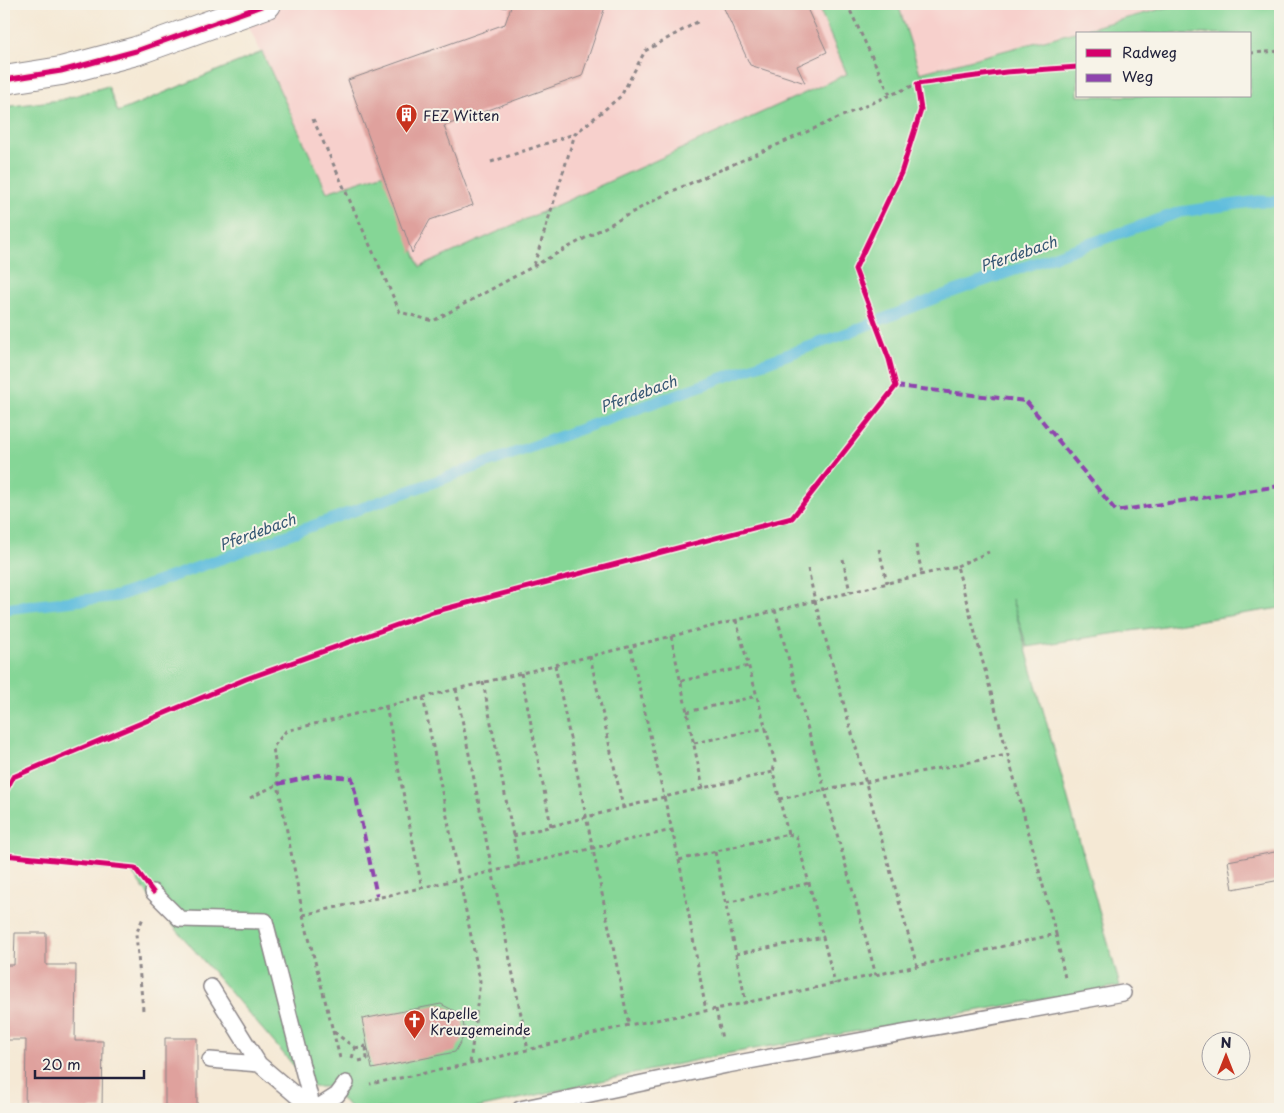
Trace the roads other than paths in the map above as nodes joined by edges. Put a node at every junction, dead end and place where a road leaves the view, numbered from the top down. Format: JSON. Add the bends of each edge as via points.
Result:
{"nodes":[{"id":1,"x":267,"y":4,"type":"edge"},
{"id":2,"x":4,"y":80,"type":"edge"},
{"id":3,"x":153,"y":892,"type":"road end"},
{"id":4,"x":211,"y":987,"type":"dead end"},
{"id":5,"x":1123,"y":993,"type":"dead end"},
{"id":6,"x":210,"y":1060,"type":"dead end"},
{"id":7,"x":260,"y":1064,"type":"junction"},
{"id":8,"x":346,"y":1083,"type":"road end"},
{"id":9,"x":313,"y":1109,"type":"edge"},
{"id":10,"x":520,"y":1109,"type":"edge"}],
"edges":[{"from":1,"to":2,"type":"street","via":[[136,51],[61,71]]},
{"from":3,"to":9,"type":"lane","via":[[180,919],[265,921]]},
{"from":4,"to":7,"type":"lane"},
{"from":5,"to":10,"type":"lane","via":[[727,1065]]},
{"from":6,"to":7,"type":"lane"},
{"from":7,"to":9,"type":"lane"},
{"from":8,"to":9,"type":"lane","via":[[337,1095]]}]}
